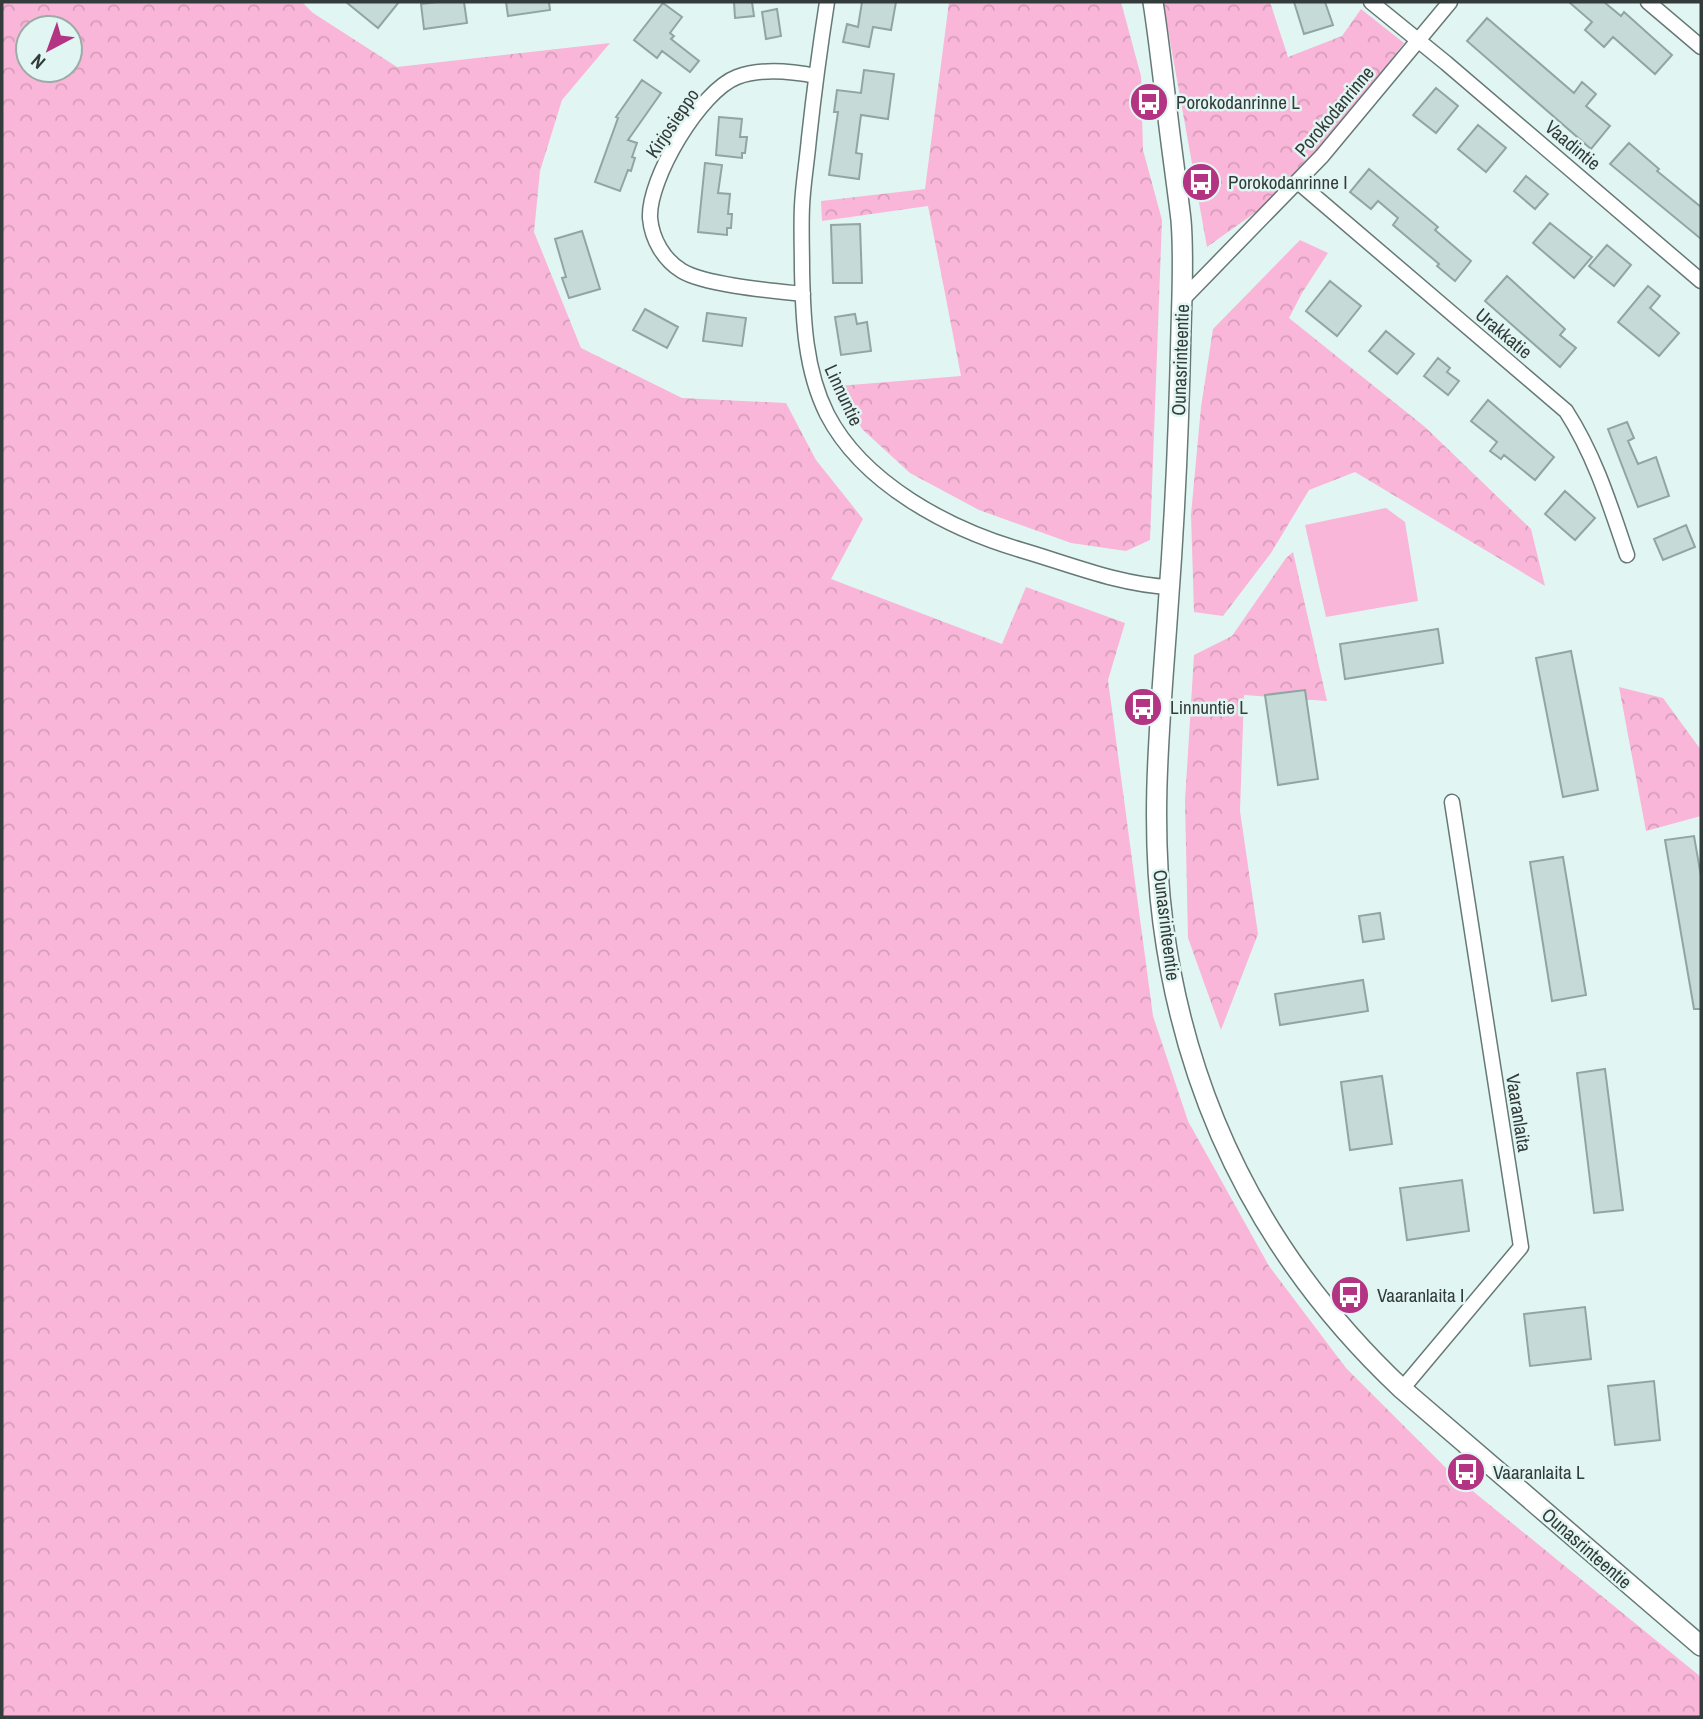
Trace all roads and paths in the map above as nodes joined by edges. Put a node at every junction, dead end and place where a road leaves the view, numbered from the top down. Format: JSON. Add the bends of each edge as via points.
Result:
{"nodes":[{"id":1,"x":827,"y":2,"type":"edge"},
{"id":2,"x":1153,"y":2,"type":"edge"},
{"id":3,"x":1371,"y":2,"type":"edge"},
{"id":4,"x":1450,"y":2,"type":"edge"},
{"id":5,"x":1648,"y":2,"type":"edge"},
{"id":6,"x":1418,"y":40,"type":"junction"},
{"id":7,"x":1701,"y":47,"type":"edge"},
{"id":8,"x":816,"y":76,"type":"junction"},
{"id":9,"x":1298,"y":182,"type":"junction"},
{"id":10,"x":1701,"y":281,"type":"edge"},
{"id":11,"x":803,"y":294,"type":"junction"},
{"id":12,"x":1182,"y":300,"type":"junction"},
{"id":13,"x":1627,"y":555,"type":"dead end"},
{"id":14,"x":1170,"y":587,"type":"junction"},
{"id":15,"x":1451,"y":802,"type":"dead end"},
{"id":16,"x":1402,"y":1389,"type":"junction"},
{"id":17,"x":1701,"y":1646,"type":"edge"}],
"edges":[{"from":1,"to":8,"type":"street","name":"Linnuntie"},
{"from":2,"to":12,"type":"street","name":"Ounasrinteentie","via":[[1181,223]]},
{"from":3,"to":6,"type":"street","name":"Vaadintie"},
{"from":4,"to":6,"type":"street","name":"Porokodanrinne"},
{"from":5,"to":7,"type":"street"},
{"from":6,"to":9,"type":"street","name":"Porokodanrinne"},
{"from":6,"to":10,"type":"street","name":"Vaadintie"},
{"from":8,"to":11,"type":"street","name":"Linnuntie","via":[[802,205]]},
{"from":8,"to":11,"type":"street","name":"Kirjosieppo","via":[[777,72],[736,78],[708,97],[670,154],[650,216],[654,237],[665,256],[683,271],[704,279]]},
{"from":9,"to":12,"type":"street","name":"Porokodanrinne"},
{"from":9,"to":13,"type":"street","name":"Urakkatie","via":[[1566,411],[1600,476]]},
{"from":11,"to":14,"type":"street","name":"Linnuntie","via":[[809,363],[827,414],[858,458],[913,503],[1002,544],[1133,582]]},
{"from":12,"to":14,"type":"street","name":"Ounasrinteentie"},
{"from":14,"to":16,"type":"street","name":"Ounasrinteentie","via":[[1157,842],[1163,921],[1182,1024],[1216,1124],[1253,1204],[1329,1313]]},
{"from":15,"to":16,"type":"street","name":"Vaaranlaita","via":[[1521,1247]]},
{"from":16,"to":17,"type":"street","name":"Ounasrinteentie"}]}
